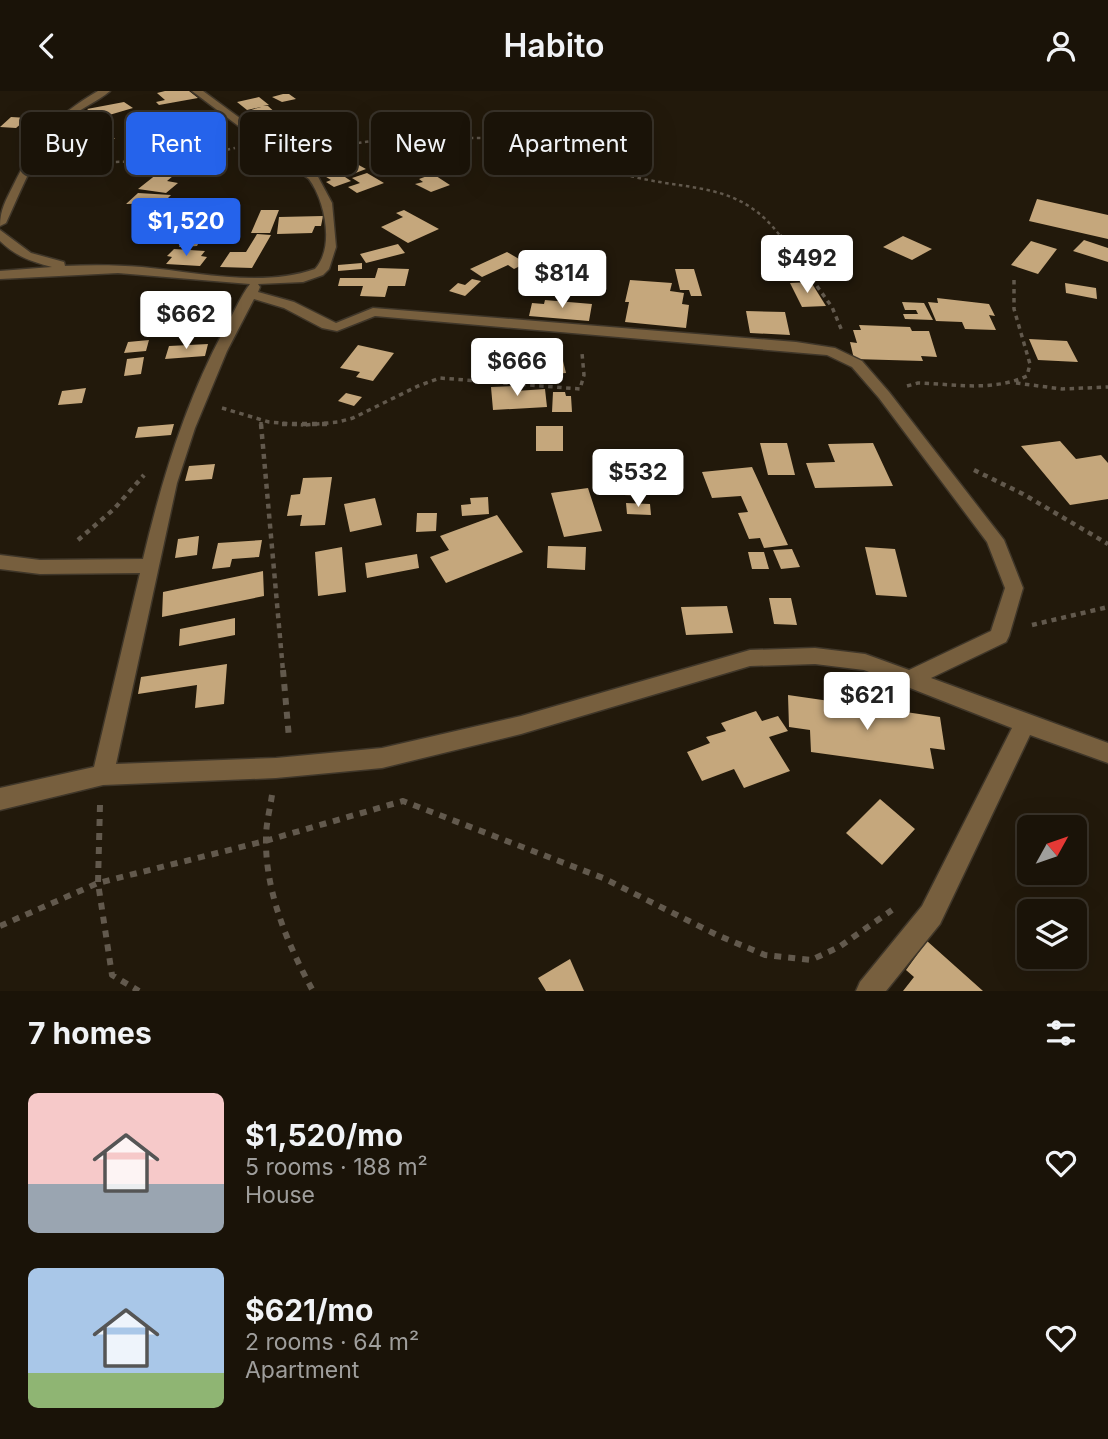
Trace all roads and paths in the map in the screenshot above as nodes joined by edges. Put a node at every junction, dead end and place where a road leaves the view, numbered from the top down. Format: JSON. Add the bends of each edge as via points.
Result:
{"nodes":[{"id":1,"x":105,"y":91,"type":"edge"},
{"id":2,"x":197,"y":91,"type":"edge"},
{"id":3,"x":240,"y":122,"type":"edge"},
{"id":4,"x":357,"y":142,"type":"edge"},
{"id":5,"x":240,"y":148,"type":"edge"},
{"id":6,"x":311,"y":175,"type":"edge"},
{"id":7,"x":22,"y":177,"type":"junction"},
{"id":8,"x":0,"y":222,"type":"edge"},
{"id":9,"x":0,"y":233,"type":"edge"},
{"id":10,"x":79,"y":269,"type":"junction"},
{"id":11,"x":0,"y":275,"type":"edge"},
{"id":12,"x":1014,"y":276,"type":"dead end"},
{"id":13,"x":254,"y":287,"type":"junction"},
{"id":14,"x":579,"y":328,"type":"junction"},
{"id":15,"x":844,"y":356,"type":"junction"},
{"id":16,"x":1015,"y":383,"type":"junction"},
{"id":17,"x":1108,"y":387,"type":"edge"},
{"id":18,"x":884,"y":395,"type":"junction"},
{"id":19,"x":202,"y":400,"type":"junction"},
{"id":20,"x":261,"y":422,"type":"junction"},
{"id":21,"x":151,"y":468,"type":"dead end"},
{"id":22,"x":973,"y":470,"type":"dead end"},
{"id":23,"x":1108,"y":544,"type":"edge"},
{"id":24,"x":0,"y":562,"type":"edge"},
{"id":25,"x":148,"y":566,"type":"junction"},
{"id":26,"x":40,"y":567,"type":"junction"},
{"id":27,"x":1108,"y":607,"type":"edge"},
{"id":28,"x":1000,"y":632,"type":"junction"},
{"id":29,"x":911,"y":679,"type":"junction"},
{"id":30,"x":1025,"y":725,"type":"junction"},
{"id":31,"x":1108,"y":753,"type":"edge"},
{"id":32,"x":284,"y":766,"type":"junction"},
{"id":33,"x":103,"y":775,"type":"junction"},
{"id":34,"x":0,"y":799,"type":"edge"},
{"id":35,"x":265,"y":841,"type":"junction"},
{"id":36,"x":98,"y":883,"type":"junction"},
{"id":37,"x":902,"y":903,"type":"dead end"},
{"id":38,"x":0,"y":926,"type":"edge"},
{"id":39,"x":139,"y":991,"type":"edge"},
{"id":40,"x":313,"y":991,"type":"edge"},
{"id":41,"x":869,"y":991,"type":"edge"}],
"edges":[{"from":1,"to":7,"type":"street","via":[[52,127],[33,151]]},
{"from":2,"to":3,"type":"street"},
{"from":4,"to":15,"type":"path","via":[[529,138],[636,177],[722,191],[768,219],[832,307],[845,338]]},
{"from":5,"to":7,"type":"path","via":[[175,161],[97,164]]},
{"from":6,"to":13,"type":"street","via":[[324,193],[330,213],[324,268]]},
{"from":7,"to":8,"type":"street"},
{"from":9,"to":10,"type":"street","via":[[9,246],[30,257]]},
{"from":10,"to":11,"type":"street"},
{"from":10,"to":13,"type":"street","via":[[120,269]]},
{"from":12,"to":16,"type":"path","via":[[1014,309],[1030,364],[1027,376]]},
{"from":13,"to":14,"type":"street","via":[[337,327],[373,312]]},
{"from":13,"to":19,"type":"street","via":[[220,351]]},
{"from":14,"to":15,"type":"street","via":[[796,346]]},
{"from":14,"to":20,"type":"path","via":[[584,375],[580,389],[440,378],[335,424]]},
{"from":15,"to":18,"type":"street"},
{"from":16,"to":17,"type":"path","via":[[1062,389]]},
{"from":16,"to":18,"type":"path","via":[[918,383]]},
{"from":18,"to":28,"type":"street","via":[[995,540],[1014,588]]},
{"from":19,"to":20,"type":"path"},
{"from":19,"to":25,"type":"street","via":[[187,428],[169,483]]},
{"from":20,"to":32,"type":"path"},
{"from":21,"to":26,"type":"path","via":[[94,528]]},
{"from":22,"to":23,"type":"path"},
{"from":24,"to":26,"type":"street"},
{"from":25,"to":26,"type":"street"},
{"from":25,"to":33,"type":"street"},
{"from":27,"to":28,"type":"path"},
{"from":28,"to":29,"type":"street"},
{"from":29,"to":30,"type":"street"},
{"from":29,"to":32,"type":"street","via":[[865,662],[815,656],[750,658],[486,735],[378,759]]},
{"from":30,"to":31,"type":"street"},
{"from":30,"to":41,"type":"street","via":[[931,915]]},
{"from":32,"to":33,"type":"street"},
{"from":32,"to":35,"type":"path"},
{"from":33,"to":34,"type":"street"},
{"from":33,"to":36,"type":"path"},
{"from":35,"to":36,"type":"path"},
{"from":35,"to":37,"type":"path","via":[[403,801],[603,878],[765,955],[811,960],[839,947]]},
{"from":35,"to":40,"type":"path","via":[[276,909],[293,956]]},
{"from":36,"to":38,"type":"path"},
{"from":36,"to":39,"type":"path","via":[[112,975]]}]}
